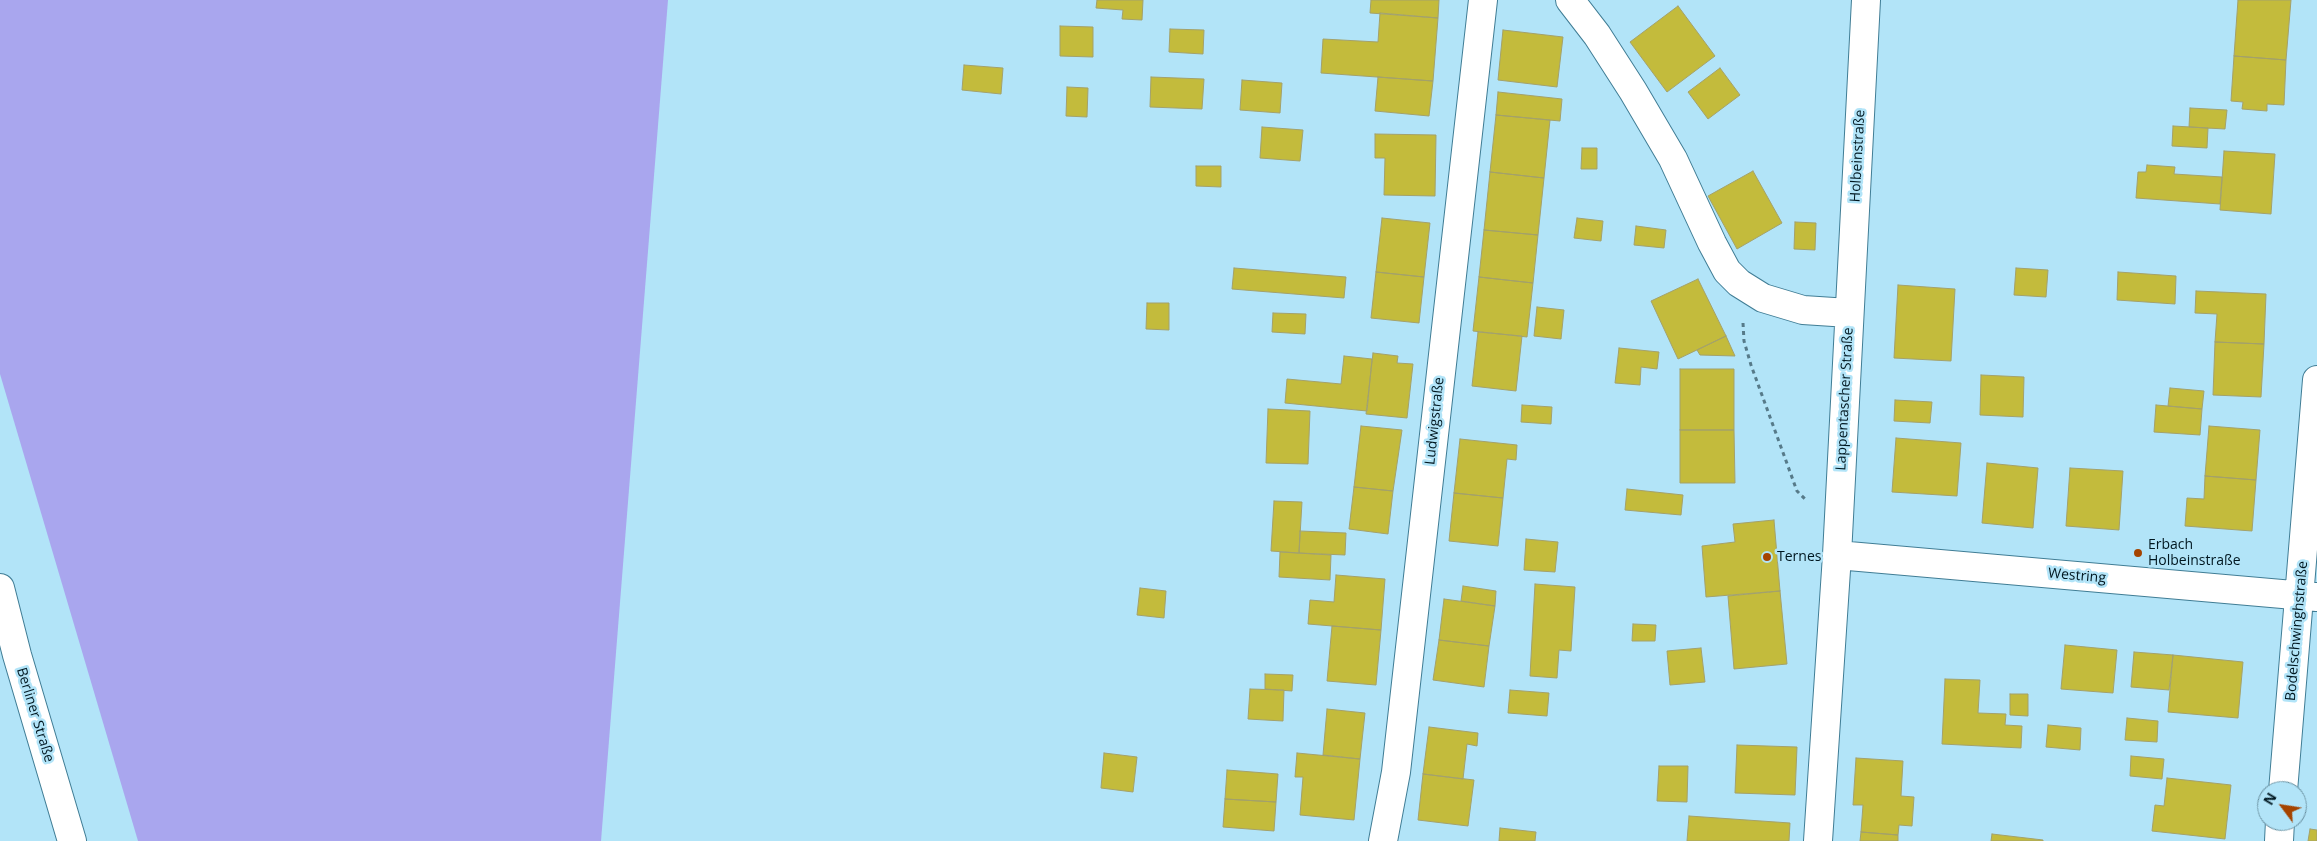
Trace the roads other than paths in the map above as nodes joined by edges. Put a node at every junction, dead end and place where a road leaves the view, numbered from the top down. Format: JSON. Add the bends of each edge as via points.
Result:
{"nodes":[{"id":1,"x":1483,"y":0,"type":"edge"},
{"id":2,"x":1570,"y":0,"type":"edge"},
{"id":3,"x":1866,"y":0,"type":"edge"},
{"id":4,"x":1849,"y":313,"type":"junction"},
{"id":5,"x":2317,"y":380,"type":"edge"},
{"id":6,"x":1837,"y":554,"type":"junction"},
{"id":7,"x":0,"y":588,"type":"edge"},
{"id":8,"x":2309,"y":596,"type":"edge"},
{"id":9,"x":2284,"y":781,"type":"edge"},
{"id":10,"x":72,"y":841,"type":"edge"},
{"id":11,"x":1383,"y":841,"type":"edge"},
{"id":12,"x":1818,"y":841,"type":"edge"}],
"edges":[{"from":1,"to":11,"type":"street","name":"Ludwigstraße","via":[[1396,772]]},
{"from":2,"to":4,"type":"street","name":"Lappentascher Straße","via":[[1597,35],[1673,159],[1727,270],[1739,283],[1763,298],[1803,310]]},
{"from":3,"to":4,"type":"street","name":"Holbeinstraße"},
{"from":4,"to":6,"type":"street","name":"Lappentascher Straße"},
{"from":5,"to":8,"type":"street","name":"Bodelschwinghstraße"},
{"from":6,"to":8,"type":"street","name":"Westring"},
{"from":6,"to":12,"type":"street","name":"Lappentascher Straße"},
{"from":7,"to":10,"type":"street","name":"Berliner Straße"},
{"from":8,"to":9,"type":"street","name":"Bodelschwinghstraße"}]}
